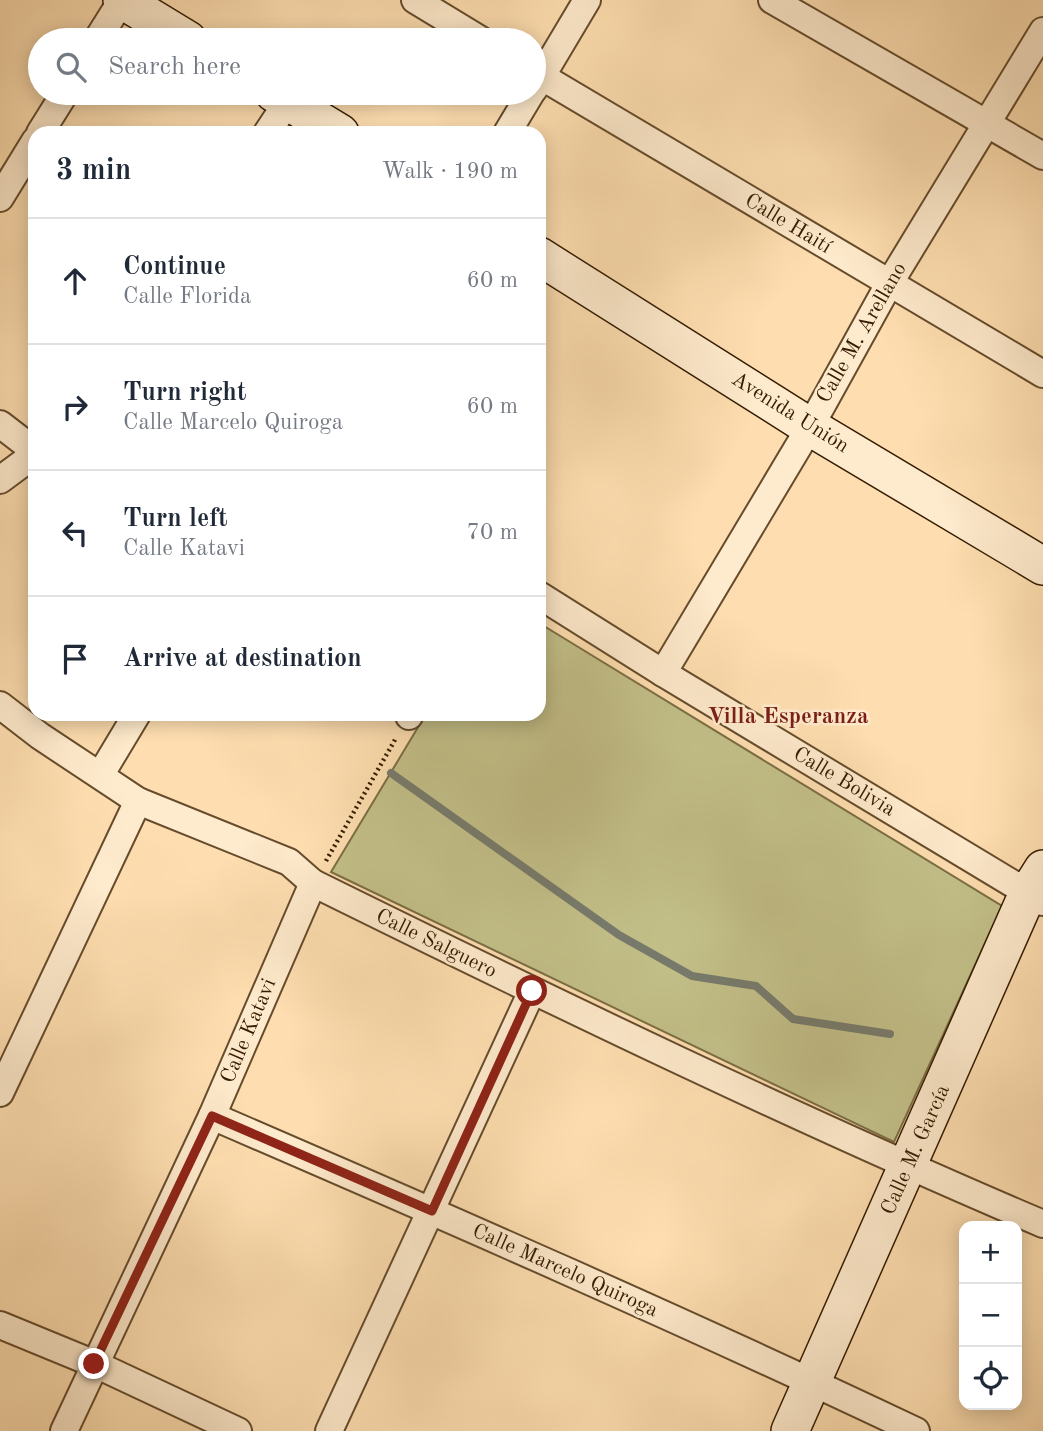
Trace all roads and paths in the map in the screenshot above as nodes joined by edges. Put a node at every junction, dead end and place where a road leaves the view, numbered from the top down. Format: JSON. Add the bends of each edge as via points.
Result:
{"nodes":[{"id":1,"x":122,"y":0,"type":"edge"},
{"id":2,"x":415,"y":0,"type":"edge"},
{"id":3,"x":587,"y":0,"type":"edge"},
{"id":4,"x":772,"y":0,"type":"edge"},
{"id":5,"x":104,"y":28,"type":"edge"},
{"id":6,"x":168,"y":28,"type":"edge"},
{"id":7,"x":461,"y":28,"type":"edge"},
{"id":8,"x":1043,"y":31,"type":"edge"},
{"id":9,"x":546,"y":65,"type":"edge"},
{"id":10,"x":546,"y":89,"type":"edge"},
{"id":11,"x":58,"y":105,"type":"edge"},
{"id":12,"x":278,"y":105,"type":"edge"},
{"id":13,"x":294,"y":105,"type":"edge"},
{"id":14,"x":523,"y":105,"type":"edge"},
{"id":15,"x":987,"y":124,"type":"junction"},
{"id":16,"x":44,"y":126,"type":"edge"},
{"id":17,"x":270,"y":126,"type":"edge"},
{"id":18,"x":329,"y":126,"type":"edge"},
{"id":19,"x":511,"y":126,"type":"edge"},
{"id":20,"x":28,"y":152,"type":"edge"},
{"id":21,"x":1043,"y":156,"type":"edge"},
{"id":22,"x":0,"y":198,"type":"edge"},
{"id":23,"x":546,"y":260,"type":"edge"},
{"id":24,"x":889,"y":284,"type":"junction"},
{"id":25,"x":1043,"y":374,"type":"edge"},
{"id":26,"x":0,"y":425,"type":"edge"},
{"id":27,"x":810,"y":427,"type":"junction"},
{"id":28,"x":28,"y":447,"type":"edge"},
{"id":29,"x":28,"y":458,"type":"edge"},
{"id":30,"x":0,"y":480,"type":"edge"},
{"id":31,"x":1043,"y":566,"type":"edge"},
{"id":32,"x":546,"y":599,"type":"edge"},
{"id":33,"x":663,"y":673,"type":"junction"},
{"id":34,"x":0,"y":705,"type":"edge"},
{"id":35,"x":133,"y":721,"type":"edge"},
{"id":36,"x":406,"y":721,"type":"edge"},
{"id":37,"x":100,"y":774,"type":"junction"},
{"id":38,"x":138,"y":800,"type":"junction"},
{"id":39,"x":313,"y":883,"type":"junction"},
{"id":40,"x":1038,"y":888,"type":"edge"},
{"id":41,"x":532,"y":991,"type":"junction"},
{"id":42,"x":0,"y":1093,"type":"edge"},
{"id":43,"x":212,"y":1116,"type":"junction"},
{"id":44,"x":909,"y":1167,"type":"junction"},
{"id":45,"x":432,"y":1211,"type":"junction"},
{"id":46,"x":1043,"y":1224,"type":"edge"},
{"id":47,"x":0,"y":1325,"type":"edge"},
{"id":48,"x":94,"y":1364,"type":"junction"},
{"id":49,"x":812,"y":1381,"type":"junction"},
{"id":50,"x":64,"y":1431,"type":"edge"},
{"id":51,"x":238,"y":1431,"type":"edge"},
{"id":52,"x":329,"y":1431,"type":"edge"},
{"id":53,"x":790,"y":1431,"type":"edge"},
{"id":54,"x":916,"y":1431,"type":"edge"}],
"edges":[{"from":1,"to":5,"type":"street"},
{"from":1,"to":6,"type":"street"},
{"from":2,"to":7,"type":"street"},
{"from":3,"to":9,"type":"street"},
{"from":4,"to":15,"type":"street"},
{"from":8,"to":15,"type":"street","name":"Calle M. Arellano"},
{"from":10,"to":24,"type":"street","name":"Calle Haití"},
{"from":11,"to":16,"type":"street"},
{"from":12,"to":17,"type":"street"},
{"from":13,"to":18,"type":"street"},
{"from":14,"to":19,"type":"street"},
{"from":15,"to":21,"type":"street"},
{"from":15,"to":24,"type":"street","name":"Calle M. Arellano"},
{"from":20,"to":22,"type":"street"},
{"from":23,"to":27,"type":"street","name":"Avenida Unión"},
{"from":24,"to":25,"type":"street","name":"Calle Haití"},
{"from":24,"to":27,"type":"street","name":"Calle M. Arellano"},
{"from":26,"to":28,"type":"street"},
{"from":27,"to":31,"type":"street","name":"Avenida Unión"},
{"from":27,"to":33,"type":"street","name":"Calle M. Arellano"},
{"from":29,"to":30,"type":"street"},
{"from":32,"to":33,"type":"street","name":"Calle Bolivia"},
{"from":33,"to":40,"type":"street","name":"Calle Bolivia"},
{"from":34,"to":37,"type":"street","name":"Calle Salguero"},
{"from":35,"to":37,"type":"street"},
{"from":36,"to":39,"type":"path"},
{"from":37,"to":38,"type":"street","name":"Calle Salguero"},
{"from":38,"to":39,"type":"street","name":"Calle Salguero","via":[[289,862]]},
{"from":38,"to":42,"type":"street"},
{"from":39,"to":41,"type":"street","name":"Calle Salguero"},
{"from":39,"to":43,"type":"street","name":"Calle Katavi"},
{"from":40,"to":44,"type":"street","name":"Calle M. García"},
{"from":41,"to":44,"type":"street","name":"Calle Salguero"},
{"from":41,"to":45,"type":"street"},
{"from":43,"to":45,"type":"street","name":"Calle Marcelo Quiroga"},
{"from":43,"to":48,"type":"street","name":"Calle Katavi"},
{"from":44,"to":46,"type":"street","name":"Calle Salguero"},
{"from":44,"to":49,"type":"street","name":"Calle M. García"},
{"from":45,"to":49,"type":"street","name":"Calle Marcelo Quiroga"},
{"from":45,"to":52,"type":"street"},
{"from":47,"to":48,"type":"street"},
{"from":48,"to":50,"type":"street","name":"Calle Katavi"},
{"from":48,"to":51,"type":"street"},
{"from":49,"to":53,"type":"street","name":"Calle M. García"},
{"from":49,"to":54,"type":"street","name":"Calle Marcelo Quiroga"}]}
